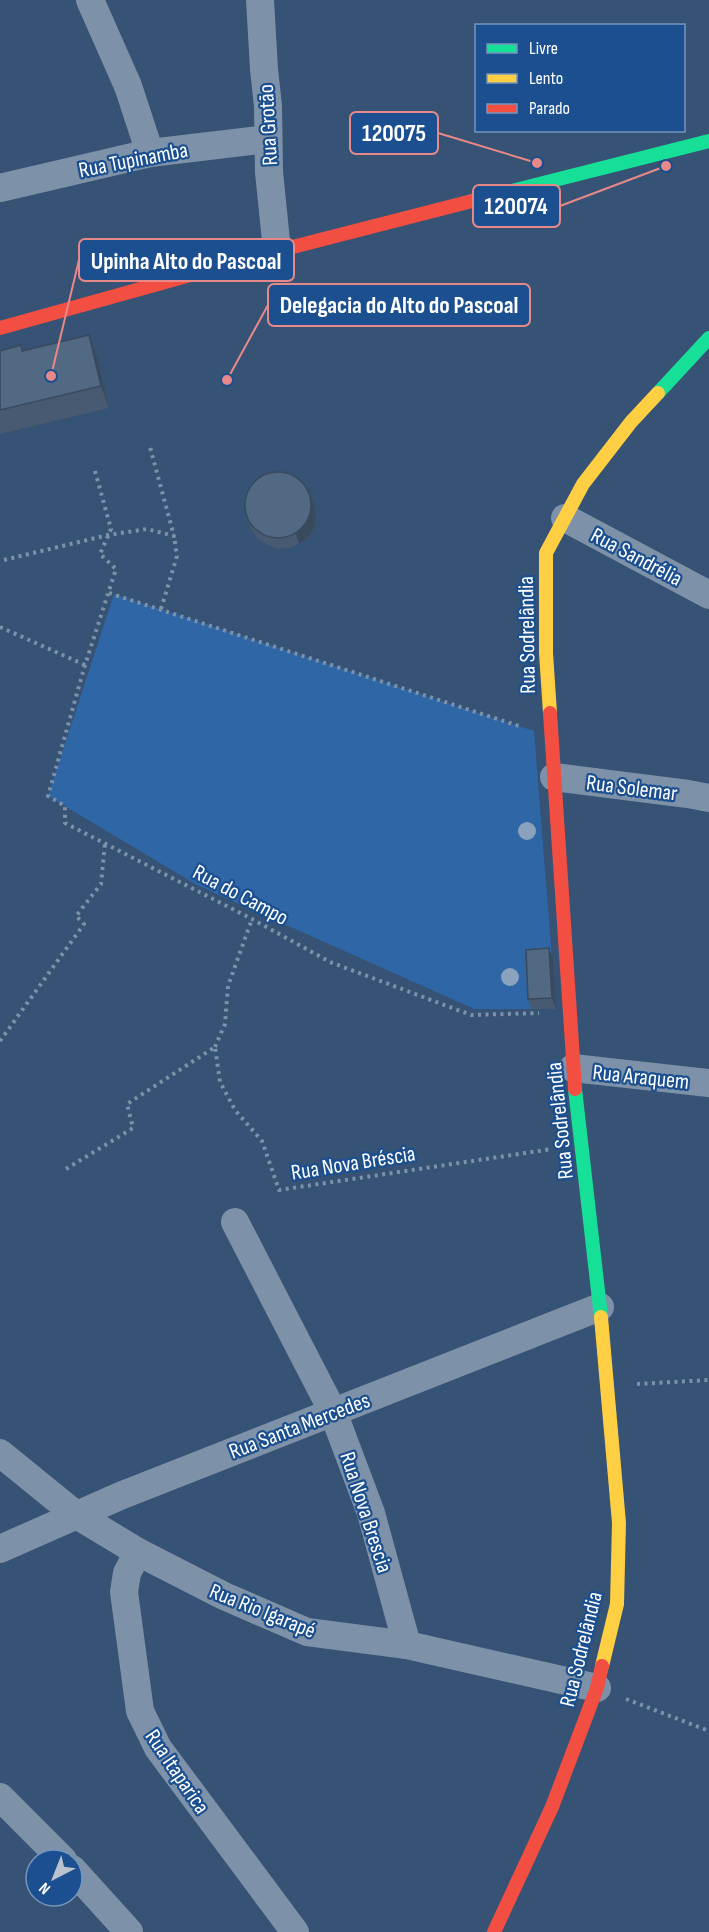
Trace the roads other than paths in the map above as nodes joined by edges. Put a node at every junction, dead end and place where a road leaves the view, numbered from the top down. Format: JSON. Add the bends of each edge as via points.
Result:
{"nodes":[{"id":1,"x":90,"y":0,"type":"edge"},
{"id":2,"x":260,"y":0,"type":"edge"},
{"id":3,"x":267,"y":139,"type":"junction"},
{"id":4,"x":709,"y":141,"type":"edge"},
{"id":5,"x":150,"y":153,"type":"junction"},
{"id":6,"x":0,"y":188,"type":"edge"},
{"id":7,"x":277,"y":251,"type":"junction"},
{"id":8,"x":0,"y":328,"type":"edge"},
{"id":9,"x":709,"y":338,"type":"edge"},
{"id":10,"x":565,"y":518,"type":"junction"},
{"id":11,"x":709,"y":595,"type":"edge"},
{"id":12,"x":554,"y":777,"type":"junction"},
{"id":13,"x":709,"y":798,"type":"edge"},
{"id":14,"x":573,"y":1068,"type":"junction"},
{"id":15,"x":709,"y":1083,"type":"edge"},
{"id":16,"x":235,"y":1222,"type":"dead end"},
{"id":17,"x":600,"y":1307,"type":"junction"},
{"id":18,"x":333,"y":1412,"type":"junction"},
{"id":19,"x":0,"y":1453,"type":"edge"},
{"id":20,"x":75,"y":1514,"type":"junction"},
{"id":21,"x":0,"y":1549,"type":"edge"},
{"id":22,"x":138,"y":1552,"type":"junction"},
{"id":23,"x":407,"y":1645,"type":"junction"},
{"id":24,"x":597,"y":1688,"type":"junction"},
{"id":25,"x":0,"y":1797,"type":"edge"},
{"id":26,"x":51,"y":1848,"type":"edge"},
{"id":27,"x":84,"y":1882,"type":"edge"},
{"id":28,"x":129,"y":1932,"type":"edge"},
{"id":29,"x":295,"y":1932,"type":"edge"},
{"id":30,"x":494,"y":1932,"type":"edge"}],
"edges":[{"from":1,"to":5,"type":"street","via":[[129,86]]},
{"from":2,"to":3,"type":"street","name":"Rua Grotão"},
{"from":3,"to":5,"type":"street","name":"Rua Tupinamba"},
{"from":3,"to":7,"type":"street","name":"Rua Grotão"},
{"from":4,"to":7,"type":"street"},
{"from":5,"to":6,"type":"street","name":"Rua Tupinamba"},
{"from":7,"to":8,"type":"street"},
{"from":9,"to":10,"type":"street","name":"Rua Sodrelândia","via":[[632,422],[583,484]]},
{"from":10,"to":11,"type":"street","name":"Rua Sandrélia"},
{"from":10,"to":12,"type":"street","name":"Rua Sodrelândia","via":[[546,554],[546,653]]},
{"from":12,"to":13,"type":"street","name":"Rua Solemar"},
{"from":12,"to":14,"type":"street","name":"Rua Sodrelândia"},
{"from":14,"to":15,"type":"street","name":"Rua Araquem"},
{"from":14,"to":17,"type":"street","name":"Rua Sodrelândia"},
{"from":16,"to":18,"type":"street","name":"Rua Nova Brescia"},
{"from":17,"to":18,"type":"street","name":"Rua Santa Mercedes"},
{"from":17,"to":24,"type":"street","name":"Rua Sodrelândia","via":[[619,1523],[617,1604]]},
{"from":18,"to":20,"type":"street","name":"Rua Santa Mercedes"},
{"from":18,"to":23,"type":"street","name":"Rua Nova Brescia","via":[[371,1513]]},
{"from":19,"to":20,"type":"street","name":"Rua Rio Igarapé"},
{"from":20,"to":21,"type":"street","name":"Rua Santa Mercedes"},
{"from":20,"to":22,"type":"street","name":"Rua Rio Igarapé"},
{"from":22,"to":23,"type":"street","name":"Rua Rio Igarapé","via":[[307,1632]]},
{"from":22,"to":29,"type":"street","name":"Rua Itaparica","via":[[127,1573],[124,1592],[141,1711],[158,1748]]},
{"from":23,"to":24,"type":"street","name":"Rua Rio Igarapé"},
{"from":24,"to":30,"type":"street","name":"Rua Sodrelândia","via":[[552,1807]]},
{"from":25,"to":26,"type":"street"},
{"from":27,"to":28,"type":"street"}]}
